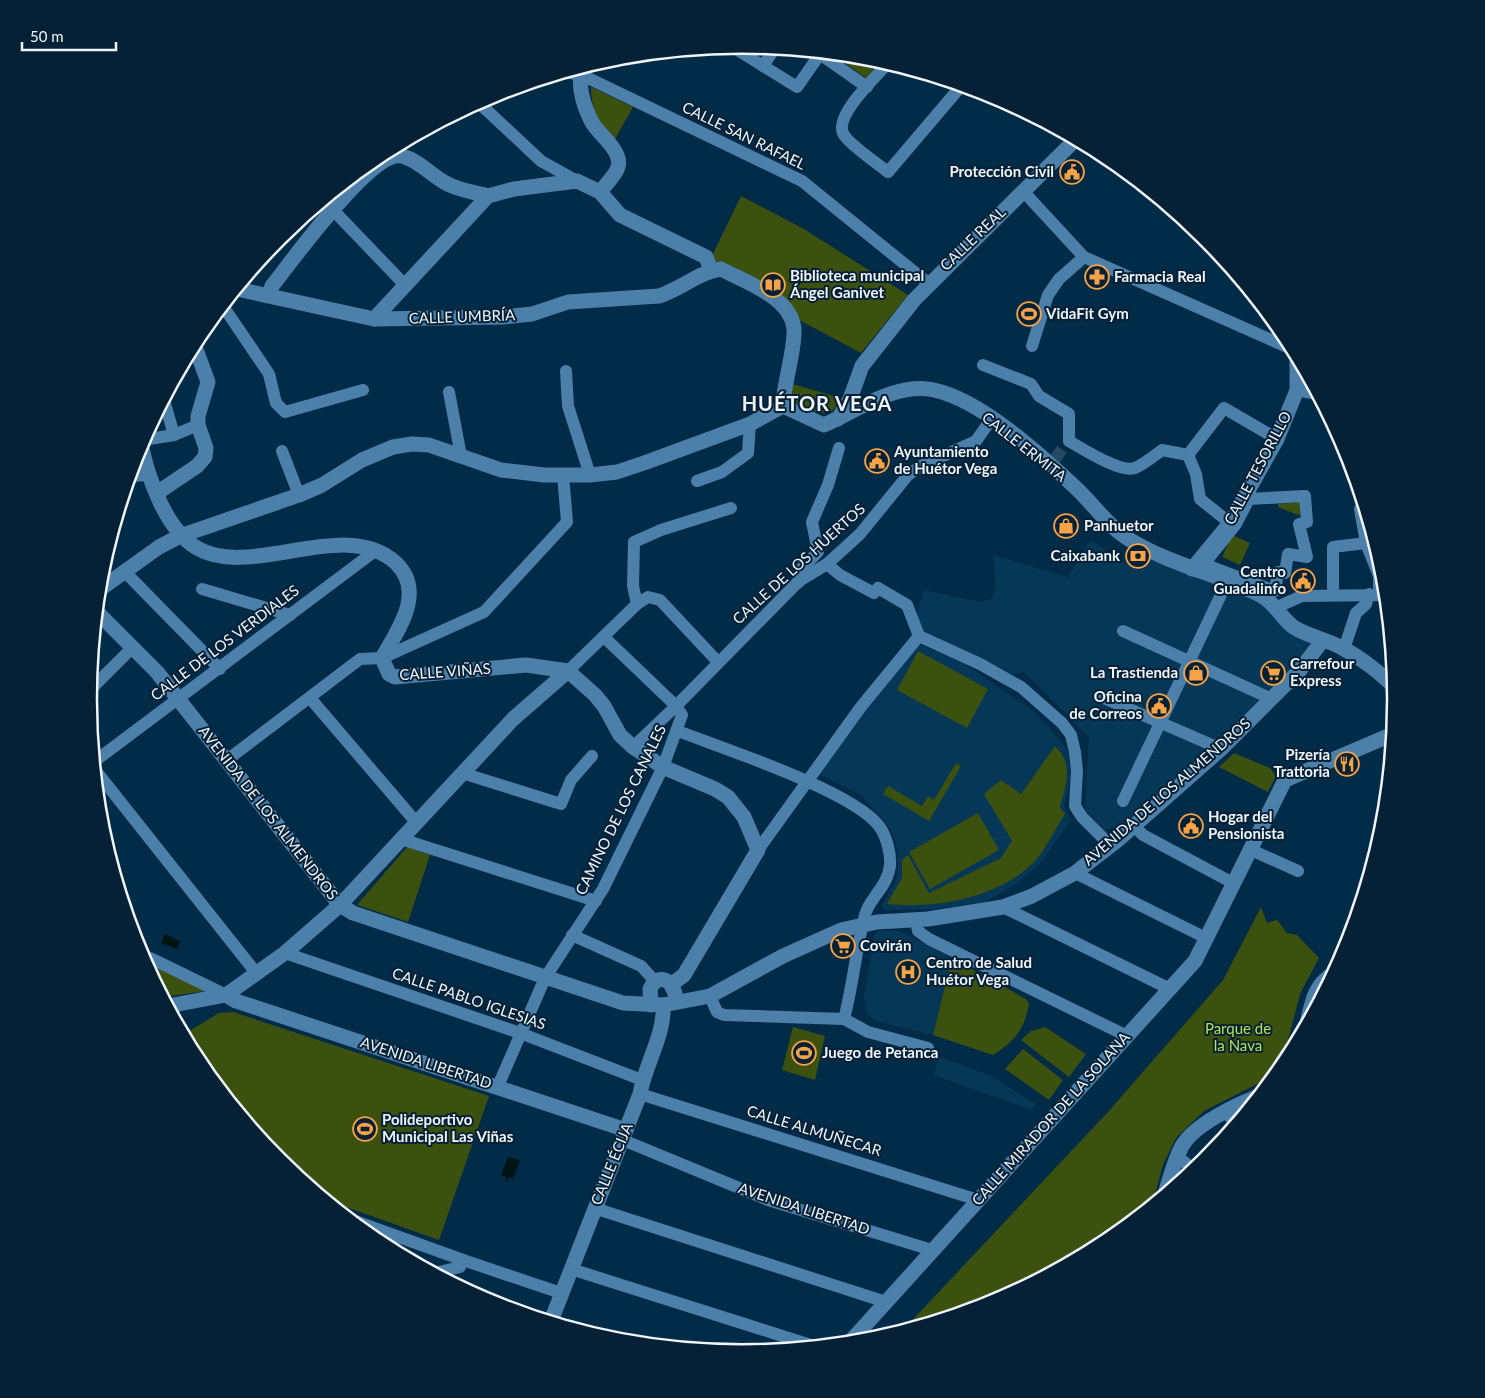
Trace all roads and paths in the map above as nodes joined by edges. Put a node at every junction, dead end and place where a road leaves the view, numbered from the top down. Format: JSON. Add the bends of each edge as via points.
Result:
{"nodes":[{"id":1,"x":744,"y":54,"type":"edge"},
{"id":2,"x":771,"y":55,"type":"edge"},
{"id":3,"x":817,"y":58,"type":"edge"},
{"id":4,"x":827,"y":59,"type":"edge"},
{"id":5,"x":763,"y":66,"type":"junction"},
{"id":6,"x":882,"y":69,"type":"edge"},
{"id":7,"x":582,"y":74,"type":"edge"},
{"id":8,"x":578,"y":75,"type":"edge"},
{"id":9,"x":867,"y":87,"type":"junction"},
{"id":10,"x":957,"y":91,"type":"edge"},
{"id":11,"x":484,"y":108,"type":"edge"},
{"id":12,"x":1068,"y":142,"type":"edge"},
{"id":13,"x":390,"y":159,"type":"edge"},
{"id":14,"x":358,"y":181,"type":"edge"},
{"id":15,"x":577,"y":181,"type":"junction"},
{"id":16,"x":1023,"y":191,"type":"junction"},
{"id":17,"x":600,"y":192,"type":"junction"},
{"id":18,"x":488,"y":196,"type":"junction"},
{"id":19,"x":333,"y":210,"type":"junction"},
{"id":20,"x":1084,"y":257,"type":"junction"},
{"id":21,"x":711,"y":270,"type":"junction"},
{"id":22,"x":928,"y":283,"type":"junction"},
{"id":23,"x":405,"y":285,"type":"junction"},
{"id":24,"x":244,"y":290,"type":"edge"},
{"id":25,"x":270,"y":295,"type":"junction"},
{"id":26,"x":227,"y":312,"type":"edge"},
{"id":27,"x":374,"y":319,"type":"junction"},
{"id":28,"x":1281,"y":344,"type":"edge"},
{"id":29,"x":1032,"y":346,"type":"dead end"},
{"id":30,"x":198,"y":354,"type":"edge"},
{"id":31,"x":983,"y":365,"type":"dead end"},
{"id":32,"x":1297,"y":370,"type":"edge"},
{"id":33,"x":566,"y":372,"type":"dead end"},
{"id":34,"x":363,"y":390,"type":"dead end"},
{"id":35,"x":1297,"y":390,"type":"junction"},
{"id":36,"x":449,"y":392,"type":"dead end"},
{"id":37,"x":1310,"y":393,"type":"edge"},
{"id":38,"x":855,"y":404,"type":"junction"},
{"id":39,"x":782,"y":406,"type":"junction"},
{"id":40,"x":167,"y":409,"type":"edge"},
{"id":41,"x":992,"y":418,"type":"junction"},
{"id":42,"x":198,"y":424,"type":"junction"},
{"id":43,"x":750,"y":424,"type":"junction"},
{"id":44,"x":174,"y":435,"type":"junction"},
{"id":45,"x":152,"y":438,"type":"edge"},
{"id":46,"x":1277,"y":439,"type":"junction"},
{"id":47,"x":839,"y":448,"type":"dead end"},
{"id":48,"x":282,"y":451,"type":"dead end"},
{"id":49,"x":1188,"y":455,"type":"junction"},
{"id":50,"x":461,"y":456,"type":"junction"},
{"id":51,"x":144,"y":457,"type":"edge"},
{"id":52,"x":148,"y":475,"type":"junction"},
{"id":53,"x":563,"y":475,"type":"junction"},
{"id":54,"x":590,"y":475,"type":"junction"},
{"id":55,"x":137,"y":476,"type":"edge"},
{"id":56,"x":696,"y":481,"type":"dead end"},
{"id":57,"x":157,"y":493,"type":"junction"},
{"id":58,"x":299,"y":495,"type":"junction"},
{"id":59,"x":730,"y":508,"type":"dead end"},
{"id":60,"x":1361,"y":516,"type":"edge"},
{"id":61,"x":1230,"y":523,"type":"junction"},
{"id":62,"x":180,"y":536,"type":"junction"},
{"id":63,"x":1366,"y":543,"type":"junction"},
{"id":64,"x":375,"y":551,"type":"junction"},
{"id":65,"x":1371,"y":557,"type":"edge"},
{"id":66,"x":827,"y":564,"type":"junction"},
{"id":67,"x":1198,"y":566,"type":"junction"},
{"id":68,"x":125,"y":572,"type":"junction"},
{"id":69,"x":1227,"y":582,"type":"junction"},
{"id":70,"x":798,"y":583,"type":"junction"},
{"id":71,"x":108,"y":584,"type":"edge"},
{"id":72,"x":202,"y":589,"type":"dead end"},
{"id":73,"x":1378,"y":594,"type":"edge"},
{"id":74,"x":1333,"y":595,"type":"junction"},
{"id":75,"x":637,"y":604,"type":"junction"},
{"id":76,"x":1277,"y":607,"type":"junction"},
{"id":77,"x":290,"y":615,"type":"junction"},
{"id":78,"x":103,"y":617,"type":"edge"},
{"id":79,"x":1123,"y":631,"type":"dead end"},
{"id":80,"x":919,"y":636,"type":"junction"},
{"id":81,"x":604,"y":637,"type":"junction"},
{"id":82,"x":1323,"y":640,"type":"junction"},
{"id":83,"x":134,"y":647,"type":"junction"},
{"id":84,"x":1344,"y":649,"type":"junction"},
{"id":85,"x":382,"y":658,"type":"junction"},
{"id":86,"x":718,"y":662,"type":"junction"},
{"id":87,"x":1191,"y":662,"type":"junction"},
{"id":88,"x":220,"y":669,"type":"junction"},
{"id":89,"x":568,"y":671,"type":"junction"},
{"id":90,"x":98,"y":679,"type":"edge"},
{"id":91,"x":1387,"y":682,"type":"edge"},
{"id":92,"x":310,"y":698,"type":"junction"},
{"id":93,"x":1104,"y":698,"type":"dead end"},
{"id":94,"x":178,"y":699,"type":"junction"},
{"id":95,"x":1272,"y":699,"type":"junction"},
{"id":96,"x":676,"y":706,"type":"junction"},
{"id":97,"x":1162,"y":724,"type":"junction"},
{"id":98,"x":678,"y":731,"type":"junction"},
{"id":99,"x":1386,"y":737,"type":"edge"},
{"id":100,"x":633,"y":747,"type":"junction"},
{"id":101,"x":1221,"y":749,"type":"junction"},
{"id":102,"x":592,"y":756,"type":"dead end"},
{"id":103,"x":101,"y":757,"type":"edge"},
{"id":104,"x":227,"y":760,"type":"junction"},
{"id":105,"x":663,"y":767,"type":"junction"},
{"id":106,"x":462,"y":773,"type":"junction"},
{"id":107,"x":103,"y":779,"type":"edge"},
{"id":108,"x":805,"y":782,"type":"junction"},
{"id":109,"x":1123,"y":801,"type":"dead end"},
{"id":110,"x":416,"y":822,"type":"junction"},
{"id":111,"x":1134,"y":826,"type":"junction"},
{"id":112,"x":401,"y":839,"type":"junction"},
{"id":113,"x":1110,"y":846,"type":"junction"},
{"id":114,"x":1249,"y":849,"type":"junction"},
{"id":115,"x":758,"y":850,"type":"junction"},
{"id":116,"x":1298,"y":871,"type":"dead end"},
{"id":117,"x":1075,"y":873,"type":"junction"},
{"id":118,"x":1233,"y":882,"type":"junction"},
{"id":119,"x":596,"y":902,"type":"junction"},
{"id":120,"x":340,"y":905,"type":"junction"},
{"id":121,"x":1003,"y":907,"type":"junction"},
{"id":122,"x":916,"y":920,"type":"junction"},
{"id":123,"x":864,"y":924,"type":"junction"},
{"id":124,"x":572,"y":935,"type":"junction"},
{"id":125,"x":1206,"y":938,"type":"junction"},
{"id":126,"x":284,"y":953,"type":"junction"},
{"id":127,"x":152,"y":959,"type":"edge"},
{"id":128,"x":257,"y":974,"type":"junction"},
{"id":129,"x":545,"y":978,"type":"junction"},
{"id":130,"x":655,"y":981,"type":"junction"},
{"id":131,"x":1322,"y":983,"type":"edge"},
{"id":132,"x":672,"y":984,"type":"junction"},
{"id":133,"x":1170,"y":989,"type":"junction"},
{"id":134,"x":226,"y":995,"type":"junction"},
{"id":135,"x":710,"y":996,"type":"junction"},
{"id":136,"x":1313,"y":1000,"type":"edge"},
{"id":137,"x":663,"y":1004,"type":"junction"},
{"id":138,"x":175,"y":1005,"type":"edge"},
{"id":139,"x":844,"y":1019,"type":"junction"},
{"id":140,"x":520,"y":1033,"type":"junction"},
{"id":141,"x":1127,"y":1036,"type":"junction"},
{"id":142,"x":928,"y":1048,"type":"dead end"},
{"id":143,"x":498,"y":1086,"type":"junction"},
{"id":144,"x":641,"y":1087,"type":"junction"},
{"id":145,"x":1246,"y":1102,"type":"edge"},
{"id":146,"x":1224,"y":1112,"type":"junction"},
{"id":147,"x":1232,"y":1119,"type":"edge"},
{"id":148,"x":625,"y":1135,"type":"junction"},
{"id":149,"x":1178,"y":1157,"type":"junction"},
{"id":150,"x":1188,"y":1165,"type":"edge"},
{"id":151,"x":1169,"y":1183,"type":"edge"},
{"id":152,"x":978,"y":1200,"type":"junction"},
{"id":153,"x":594,"y":1208,"type":"junction"},
{"id":154,"x":372,"y":1227,"type":"edge"},
{"id":155,"x":932,"y":1250,"type":"junction"},
{"id":156,"x":463,"y":1260,"type":"junction"},
{"id":157,"x":571,"y":1269,"type":"junction"},
{"id":158,"x":444,"y":1271,"type":"edge"},
{"id":159,"x":561,"y":1293,"type":"junction"},
{"id":160,"x":886,"y":1302,"type":"junction"},
{"id":161,"x":553,"y":1315,"type":"edge"},
{"id":162,"x":856,"y":1334,"type":"edge"},
{"id":163,"x":800,"y":1342,"type":"edge"}],
"edges":[{"from":1,"to":5,"type":"street"},
{"from":2,"to":5,"type":"street"},
{"from":3,"to":5,"type":"street","via":[[797,87]]},
{"from":4,"to":9,"type":"street"},
{"from":6,"to":9,"type":"street"},
{"from":7,"to":22,"type":"street","name":"CALLE SAN RAFAEL","via":[[802,181]]},
{"from":8,"to":17,"type":"street","via":[[583,101],[593,124],[618,157],[618,167]]},
{"from":9,"to":10,"type":"street","via":[[846,111],[841,124],[844,135],[888,172]]},
{"from":11,"to":15,"type":"street","via":[[541,161]]},
{"from":12,"to":16,"type":"street","name":"CALLE REAL"},
{"from":13,"to":18,"type":"street","via":[[399,155],[410,158],[445,184]]},
{"from":14,"to":19,"type":"street"},
{"from":15,"to":17,"type":"street"},
{"from":15,"to":18,"type":"street","via":[[514,189]]},
{"from":16,"to":20,"type":"street"},
{"from":16,"to":22,"type":"street","name":"CALLE REAL"},
{"from":17,"to":21,"type":"street","via":[[620,215],[706,258]]},
{"from":18,"to":23,"type":"street"},
{"from":19,"to":23,"type":"street"},
{"from":19,"to":25,"type":"street","via":[[272,286]]},
{"from":20,"to":28,"type":"street"},
{"from":20,"to":29,"type":"street","via":[[1059,279],[1048,295]]},
{"from":21,"to":27,"type":"street","name":"CALLE UMBRÍA","via":[[659,296],[568,302],[532,314],[503,318]]},
{"from":21,"to":39,"type":"street","via":[[721,269],[776,298],[788,311],[795,332]]},
{"from":22,"to":38,"type":"street","name":"CALLE REAL","via":[[862,366]]},
{"from":23,"to":27,"type":"street"},
{"from":24,"to":25,"type":"street","name":"CALLE UMBRÍA"},
{"from":25,"to":27,"type":"street","name":"CALLE UMBRÍA"},
{"from":26,"to":34,"type":"street","via":[[269,374],[276,403],[285,412]]},
{"from":30,"to":42,"type":"street","via":[[208,382]]},
{"from":31,"to":49,"type":"street","via":[[1031,384],[1039,396],[1068,414],[1067,443],[1103,460],[1135,468],[1162,450]]},
{"from":32,"to":35,"type":"street","name":"CALLE TESORILLO"},
{"from":33,"to":54,"type":"street","via":[[568,406]]},
{"from":35,"to":37,"type":"street"},
{"from":35,"to":46,"type":"street","name":"CALLE TESORILLO"},
{"from":36,"to":50,"type":"street"},
{"from":38,"to":39,"type":"street","name":"CALLE REAL","via":[[838,419],[824,424]]},
{"from":38,"to":41,"type":"street","name":"CALLE ERMITA","via":[[899,390],[918,388],[951,395]]},
{"from":39,"to":43,"type":"street"},
{"from":40,"to":44,"type":"street"},
{"from":41,"to":66,"type":"street","name":"CALLE DE LOS HUERTOS","via":[[976,441],[908,475],[873,520]]},
{"from":41,"to":67,"type":"street","name":"CALLE ERMITA","via":[[1053,462],[1126,537]]},
{"from":42,"to":44,"type":"street"},
{"from":42,"to":57,"type":"street","via":[[206,448],[205,457]]},
{"from":43,"to":54,"type":"street","via":[[617,472]]},
{"from":43,"to":56,"type":"street","via":[[748,453],[722,472]]},
{"from":44,"to":45,"type":"street"},
{"from":46,"to":49,"type":"street","via":[[1224,408]]},
{"from":46,"to":61,"type":"street","name":"CALLE TESORILLO"},
{"from":47,"to":70,"type":"street","via":[[812,522],[818,552],[801,569]]},
{"from":48,"to":58,"type":"street"},
{"from":49,"to":61,"type":"street","via":[[1196,474],[1200,499]]},
{"from":50,"to":53,"type":"street","via":[[501,470]]},
{"from":50,"to":58,"type":"street","via":[[429,445],[393,447],[362,460]]},
{"from":51,"to":52,"type":"street","name":"CALLE VIÑAS"},
{"from":52,"to":55,"type":"street"},
{"from":52,"to":57,"type":"street","name":"CALLE VIÑAS"},
{"from":53,"to":54,"type":"street"},
{"from":53,"to":85,"type":"street","via":[[568,522],[484,612]]},
{"from":57,"to":62,"type":"street","name":"CALLE VIÑAS"},
{"from":58,"to":62,"type":"street"},
{"from":59,"to":75,"type":"street","via":[[634,542],[633,586]]},
{"from":60,"to":63,"type":"street"},
{"from":61,"to":67,"type":"street","name":"CALLE TESORILLO"},
{"from":62,"to":64,"type":"street","name":"CALLE VIÑAS","via":[[214,555],[238,557],[345,545]]},
{"from":62,"to":68,"type":"street"},
{"from":63,"to":65,"type":"street"},
{"from":63,"to":74,"type":"street","via":[[1333,547]]},
{"from":64,"to":77,"type":"street","name":"CALLE DE LOS VERDIALES"},
{"from":64,"to":85,"type":"street","name":"CALLE VIÑAS","via":[[391,558],[402,569],[410,595],[406,615]]},
{"from":66,"to":70,"type":"street","name":"CALLE DE LOS HUERTOS"},
{"from":66,"to":80,"type":"street","via":[[840,575],[874,593],[878,588],[907,605]]},
{"from":67,"to":67,"type":"street","via":[[1236,524],[1250,499],[1305,496],[1307,522],[1299,524],[1306,557],[1288,554],[1285,573],[1278,572],[1275,591]]},
{"from":67,"to":69,"type":"street","name":"CALLE ERMITA"},
{"from":68,"to":71,"type":"street"},
{"from":68,"to":88,"type":"street"},
{"from":69,"to":76,"type":"street","name":"CALLE ERMITA","via":[[1260,595]]},
{"from":69,"to":87,"type":"street"},
{"from":70,"to":86,"type":"street","name":"CALLE DE LOS HUERTOS"},
{"from":72,"to":77,"type":"street"},
{"from":73,"to":74,"type":"street"},
{"from":73,"to":84,"type":"street","via":[[1356,612]]},
{"from":74,"to":76,"type":"street","via":[[1302,596]]},
{"from":75,"to":81,"type":"street"},
{"from":75,"to":86,"type":"street","via":[[648,597],[660,600]]},
{"from":76,"to":82,"type":"street","name":"CALLE ERMITA","via":[[1287,622]]},
{"from":77,"to":88,"type":"street","name":"CALLE DE LOS VERDIALES"},
{"from":78,"to":83,"type":"street","name":"AVENIDA DE LOS ALMENDROS"},
{"from":79,"to":87,"type":"street"},
{"from":80,"to":108,"type":"street"},
{"from":80,"to":113,"type":"street","via":[[980,664],[1021,688],[1062,723],[1076,752],[1075,806]]},
{"from":81,"to":89,"type":"street"},
{"from":81,"to":96,"type":"street"},
{"from":82,"to":84,"type":"street","name":"CALLE ERMITA"},
{"from":82,"to":95,"type":"street","name":"AVENIDA DE LOS ALMENDROS"},
{"from":83,"to":90,"type":"street"},
{"from":83,"to":94,"type":"street","name":"AVENIDA DE LOS ALMENDROS"},
{"from":84,"to":91,"type":"street","name":"CALLE ERMITA"},
{"from":85,"to":89,"type":"street","name":"CALLE VIÑAS","via":[[385,669],[395,677],[526,665]]},
{"from":85,"to":92,"type":"street","via":[[360,659]]},
{"from":86,"to":96,"type":"street","name":"CALLE DE LOS HUERTOS"},
{"from":87,"to":95,"type":"street"},
{"from":87,"to":97,"type":"street"},
{"from":88,"to":94,"type":"street","name":"CALLE DE LOS VERDIALES"},
{"from":89,"to":100,"type":"street","via":[[595,695],[620,735]]},
{"from":89,"to":106,"type":"street","via":[[513,719]]},
{"from":92,"to":104,"type":"street"},
{"from":92,"to":110,"type":"street"},
{"from":93,"to":97,"type":"street"},
{"from":94,"to":103,"type":"street","name":"CALLE DE LOS VERDIALES"},
{"from":94,"to":104,"type":"street","name":"AVENIDA DE LOS ALMENDROS"},
{"from":95,"to":101,"type":"street","name":"AVENIDA DE LOS ALMENDROS"},
{"from":96,"to":98,"type":"street","name":"CAMINO DE LOS CANALES","via":[[682,716]]},
{"from":96,"to":100,"type":"street","name":"CALLE DE LOS HUERTOS"},
{"from":97,"to":101,"type":"street"},
{"from":97,"to":109,"type":"street"},
{"from":98,"to":105,"type":"street","name":"CAMINO DE LOS CANALES"},
{"from":98,"to":108,"type":"street"},
{"from":99,"to":114,"type":"street","name":"CALLE MIRADOR DE LA SOLANA","via":[[1285,780]]},
{"from":100,"to":105,"type":"street"},
{"from":101,"to":111,"type":"street","name":"AVENIDA DE LOS ALMENDROS"},
{"from":102,"to":106,"type":"street","via":[[571,780],[560,804]]},
{"from":104,"to":120,"type":"street","name":"AVENIDA DE LOS ALMENDROS"},
{"from":105,"to":115,"type":"street","via":[[728,797],[744,817]]},
{"from":105,"to":119,"type":"street","name":"CAMINO DE LOS CANALES"},
{"from":106,"to":110,"type":"street"},
{"from":107,"to":128,"type":"street"},
{"from":108,"to":115,"type":"street"},
{"from":108,"to":123,"type":"street","via":[[826,790],[861,811],[878,826],[888,846],[890,865],[883,887],[865,914]]},
{"from":110,"to":112,"type":"street"},
{"from":111,"to":113,"type":"street","name":"AVENIDA DE LOS ALMENDROS"},
{"from":111,"to":118,"type":"street","via":[[1143,835]]},
{"from":112,"to":119,"type":"street"},
{"from":112,"to":120,"type":"street"},
{"from":113,"to":117,"type":"street","name":"AVENIDA DE LOS ALMENDROS"},
{"from":114,"to":116,"type":"street"},
{"from":114,"to":118,"type":"street","name":"CALLE MIRADOR DE LA SOLANA"},
{"from":115,"to":132,"type":"street","via":[[684,975]]},
{"from":117,"to":121,"type":"street","name":"AVENIDA DE LOS ALMENDROS"},
{"from":117,"to":125,"type":"street"},
{"from":118,"to":125,"type":"street","name":"CALLE MIRADOR DE LA SOLANA"},
{"from":119,"to":124,"type":"street","name":"CAMINO DE LOS CANALES"},
{"from":120,"to":126,"type":"street"},
{"from":120,"to":129,"type":"street","name":"AVENIDA DE LOS ALMENDROS","via":[[353,913]]},
{"from":121,"to":122,"type":"street","name":"AVENIDA DE LOS ALMENDROS"},
{"from":121,"to":133,"type":"street"},
{"from":122,"to":123,"type":"street","name":"AVENIDA DE LOS ALMENDROS"},
{"from":122,"to":141,"type":"street","via":[[918,931],[929,939]]},
{"from":123,"to":135,"type":"street","name":"AVENIDA DE LOS ALMENDROS","via":[[841,930],[783,956]]},
{"from":123,"to":139,"type":"street"},
{"from":124,"to":129,"type":"street","name":"CAMINO DE LOS CANALES"},
{"from":124,"to":130,"type":"street","via":[[641,966]]},
{"from":125,"to":133,"type":"street","name":"CALLE MIRADOR DE LA SOLANA","via":[[1195,961]]},
{"from":126,"to":128,"type":"street"},
{"from":126,"to":140,"type":"street","name":"CALLE PABLO IGLESIAS"},
{"from":127,"to":134,"type":"street","name":"AVENIDA LIBERTAD"},
{"from":128,"to":134,"type":"street"},
{"from":129,"to":137,"type":"street","name":"AVENIDA DE LOS ALMENDROS","via":[[623,1003]]},
{"from":129,"to":140,"type":"street","name":"CAMINO DE LOS CANALES"},
{"from":130,"to":132,"type":"street","via":[[663,979]]},
{"from":130,"to":137,"type":"street","via":[[650,989]]},
{"from":131,"to":136,"type":"street"},
{"from":132,"to":137,"type":"street"},
{"from":133,"to":141,"type":"street","name":"CALLE MIRADOR DE LA SOLANA"},
{"from":134,"to":138,"type":"street"},
{"from":134,"to":143,"type":"street","name":"AVENIDA LIBERTAD","via":[[236,1001]]},
{"from":135,"to":137,"type":"street","name":"AVENIDA DE LOS ALMENDROS"},
{"from":135,"to":139,"type":"street","via":[[717,1012],[724,1015]]},
{"from":137,"to":144,"type":"street","name":"CALLE ÉCIJA","via":[[663,1023]]},
{"from":139,"to":142,"type":"street","via":[[868,1032]]},
{"from":140,"to":143,"type":"street","name":"CAMINO DE LOS CANALES"},
{"from":140,"to":144,"type":"street","name":"CALLE PABLO IGLESIAS"},
{"from":141,"to":152,"type":"street","name":"CALLE MIRADOR DE LA SOLANA"},
{"from":143,"to":148,"type":"street","name":"AVENIDA LIBERTAD"},
{"from":144,"to":148,"type":"street","name":"CALLE ÉCIJA"},
{"from":144,"to":152,"type":"street","name":"CALLE ALMUÑECAR"},
{"from":145,"to":146,"type":"street"},
{"from":146,"to":147,"type":"street"},
{"from":146,"to":149,"type":"street","via":[[1182,1145]]},
{"from":148,"to":153,"type":"street","name":"CALLE ÉCIJA"},
{"from":148,"to":155,"type":"street","name":"AVENIDA LIBERTAD","via":[[768,1200]]},
{"from":149,"to":150,"type":"street"},
{"from":149,"to":151,"type":"street"},
{"from":152,"to":155,"type":"street","name":"CALLE MIRADOR DE LA SOLANA"},
{"from":153,"to":157,"type":"street","name":"CALLE ÉCIJA"},
{"from":153,"to":160,"type":"street"},
{"from":154,"to":156,"type":"street"},
{"from":155,"to":160,"type":"street","name":"CALLE MIRADOR DE LA SOLANA"},
{"from":156,"to":158,"type":"street","via":[[460,1267]]},
{"from":156,"to":159,"type":"street"},
{"from":157,"to":159,"type":"street","name":"CALLE ÉCIJA"},
{"from":157,"to":163,"type":"street"},
{"from":159,"to":161,"type":"street","name":"CALLE ÉCIJA"},
{"from":160,"to":162,"type":"street","name":"CALLE MIRADOR DE LA SOLANA"}]}
